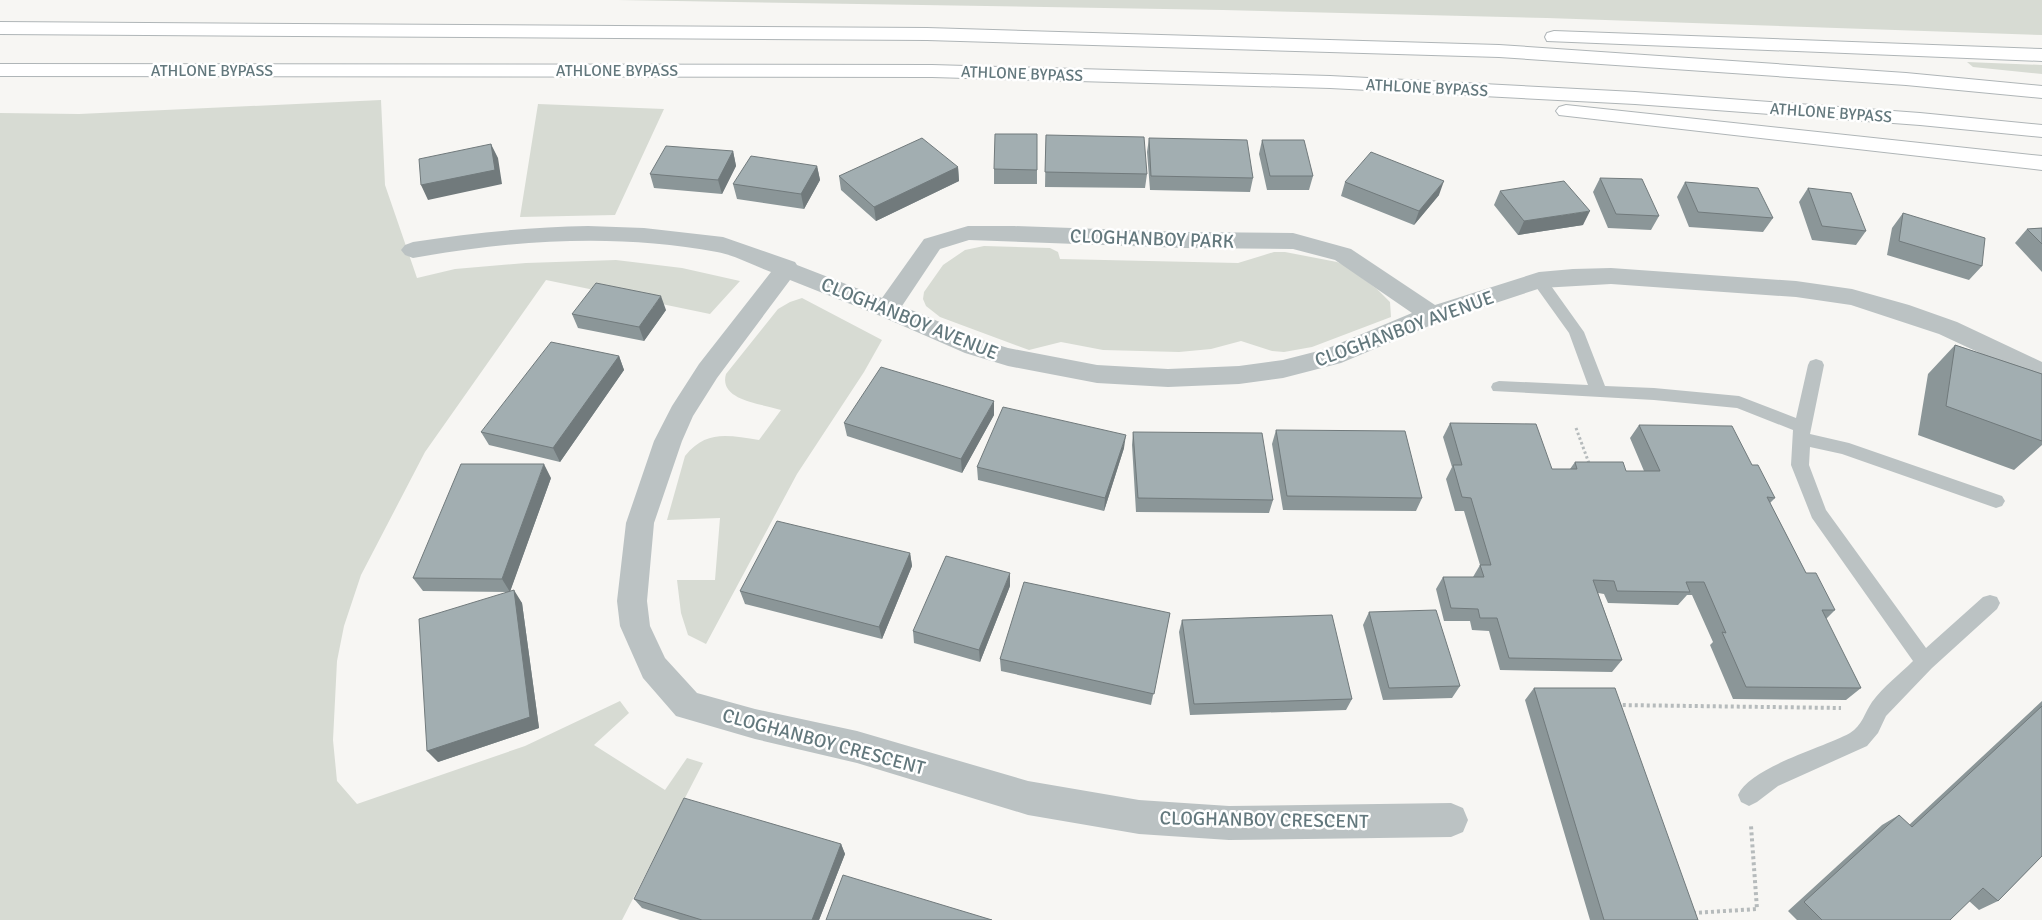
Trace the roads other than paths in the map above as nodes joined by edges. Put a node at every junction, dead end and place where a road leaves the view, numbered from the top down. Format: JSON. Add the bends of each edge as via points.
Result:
{"nodes":[{"id":1,"x":0,"y":28,"type":"edge"},
{"id":2,"x":928,"y":34,"type":"junction"},
{"id":3,"x":2042,"y":55,"type":"edge"},
{"id":4,"x":0,"y":70,"type":"edge"},
{"id":5,"x":932,"y":71,"type":"junction"},
{"id":6,"x":2042,"y":92,"type":"edge"},
{"id":7,"x":2042,"y":130,"type":"edge"},
{"id":8,"x":2042,"y":164,"type":"edge"},
{"id":9,"x":413,"y":250,"type":"dead end"},
{"id":10,"x":787,"y":268,"type":"junction"},
{"id":11,"x":1539,"y":280,"type":"junction"},
{"id":12,"x":887,"y":309,"type":"junction"},
{"id":13,"x":1432,"y":315,"type":"junction"},
{"id":14,"x":1816,"y":365,"type":"dead end"},
{"id":15,"x":2042,"y":373,"type":"edge"},
{"id":16,"x":1499,"y":387,"type":"dead end"},
{"id":17,"x":1599,"y":392,"type":"junction"},
{"id":18,"x":1802,"y":433,"type":"junction"},
{"id":19,"x":1996,"y":501,"type":"dead end"},
{"id":20,"x":1990,"y":603,"type":"dead end"},
{"id":21,"x":1925,"y":662,"type":"junction"},
{"id":22,"x":1749,"y":795,"type":"road end"},
{"id":23,"x":1452,"y":820,"type":"dead end"}],
"edges":[{"from":1,"to":2,"type":"highway","name":"ATHLONE BYPASS"},
{"from":2,"to":3,"type":"highway","via":[[1088,27],[1707,42]]},
{"from":2,"to":6,"type":"highway","name":"ATHLONE BYPASS","via":[[1499,52],[1906,79]]},
{"from":4,"to":5,"type":"highway","name":"ATHLONE BYPASS"},
{"from":5,"to":7,"type":"highway","name":"ATHLONE BYPASS","via":[[1330,82],[1635,98]]},
{"from":5,"to":8,"type":"highway","via":[[1210,94],[1570,112]]},
{"from":9,"to":10,"type":"street","name":"CLOGHANBOY AVENUE","via":[[532,234],[644,235],[723,245]]},
{"from":10,"to":12,"type":"street","name":"CLOGHANBOY AVENUE"},
{"from":10,"to":23,"type":"street","name":"CLOGHANBOY CRESCENT","via":[[708,371],[681,413],[640,523],[632,601],[635,626],[654,668],[688,704],[756,724],[857,747],[1028,798],[1129,816],[1229,823]]},
{"from":11,"to":13,"type":"street","name":"CLOGHANBOY AVENUE"},
{"from":11,"to":15,"type":"street","name":"CLOGHANBOY AVENUE","via":[[1655,278],[1796,288],[1852,297],[1948,328]]},
{"from":11,"to":17,"type":"lane","via":[[1576,332]]},
{"from":12,"to":13,"type":"street","name":"CLOGHANBOY AVENUE","via":[[932,330],[1008,357],[1097,374],[1168,378],[1239,375],[1283,369],[1332,357]]},
{"from":12,"to":13,"type":"street","name":"CLOGHANBOY PARK","via":[[932,244],[968,233],[1014,233],[1293,241],[1343,254]]},
{"from":14,"to":18,"type":"lane"},
{"from":16,"to":17,"type":"lane"},
{"from":17,"to":18,"type":"lane","via":[[1739,402]]},
{"from":18,"to":19,"type":"lane"},
{"from":18,"to":21,"type":"lane","via":[[1800,465],[1818,512]]},
{"from":20,"to":21,"type":"lane"},
{"from":21,"to":22,"type":"lane","via":[[1879,709],[1860,739],[1770,779]]}]}
